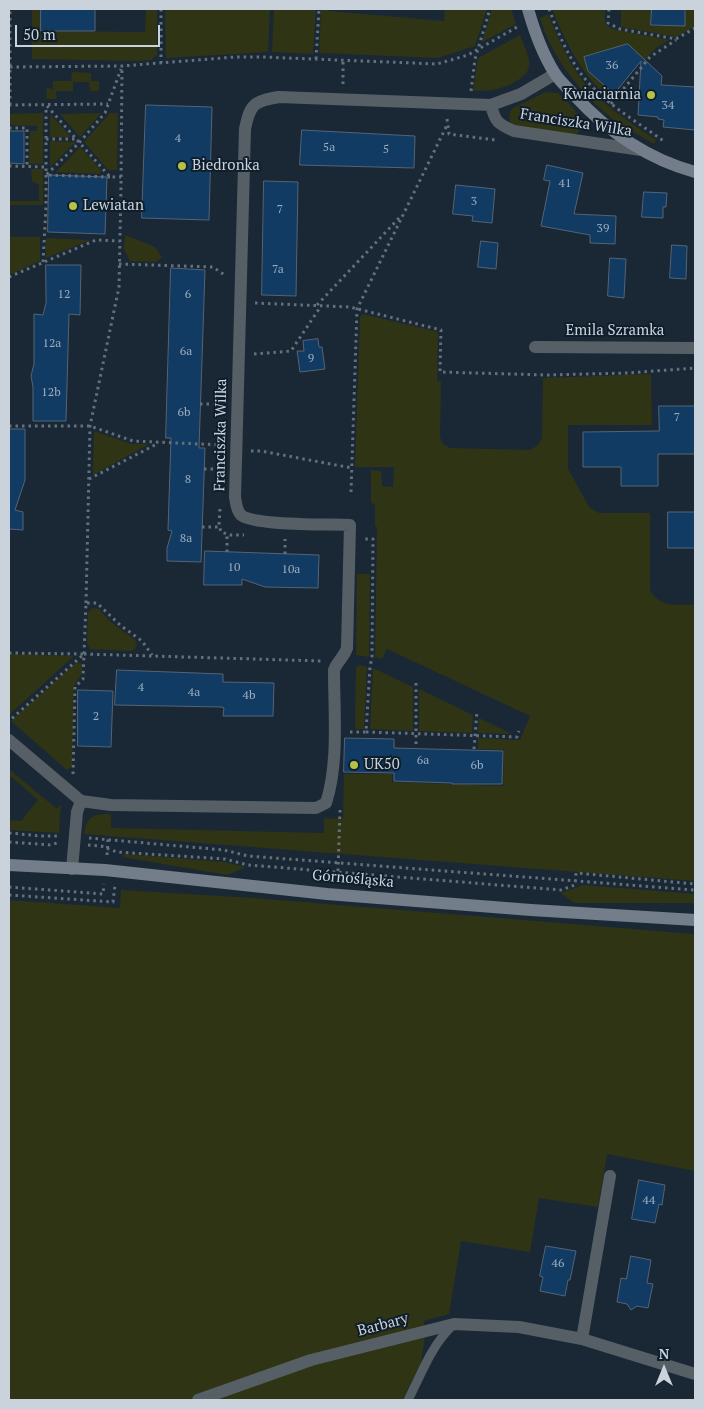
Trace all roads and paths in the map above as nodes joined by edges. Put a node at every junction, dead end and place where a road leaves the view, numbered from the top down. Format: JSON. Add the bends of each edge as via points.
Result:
{"nodes":[{"id":1,"x":10,"y":9,"type":"edge"},
{"id":2,"x":161,"y":9,"type":"edge"},
{"id":3,"x":319,"y":9,"type":"edge"},
{"id":4,"x":490,"y":9,"type":"edge"},
{"id":5,"x":528,"y":9,"type":"edge"},
{"id":6,"x":549,"y":9,"type":"edge"},
{"id":7,"x":609,"y":9,"type":"edge"},
{"id":8,"x":520,"y":25,"type":"dead end"},
{"id":9,"x":695,"y":28,"type":"edge"},
{"id":10,"x":9,"y":39,"type":"edge"},
{"id":11,"x":676,"y":39,"type":"junction"},
{"id":12,"x":477,"y":51,"type":"junction"},
{"id":13,"x":316,"y":59,"type":"junction"},
{"id":14,"x":161,"y":63,"type":"junction"},
{"id":15,"x":122,"y":66,"type":"junction"},
{"id":16,"x":10,"y":67,"type":"edge"},
{"id":17,"x":555,"y":74,"type":"junction"},
{"id":18,"x":470,"y":94,"type":"dead end"},
{"id":19,"x":108,"y":104,"type":"junction"},
{"id":20,"x":611,"y":104,"type":"junction"},
{"id":21,"x":9,"y":105,"type":"edge"},
{"id":22,"x":491,"y":105,"type":"junction"},
{"id":23,"x":46,"y":106,"type":"junction"},
{"id":24,"x":444,"y":116,"type":"dead end"},
{"id":25,"x":448,"y":122,"type":"junction"},
{"id":26,"x":9,"y":128,"type":"edge"},
{"id":27,"x":46,"y":139,"type":"junction"},
{"id":28,"x":78,"y":141,"type":"junction"},
{"id":29,"x":503,"y":141,"type":"dead end"},
{"id":30,"x":667,"y":143,"type":"dead end"},
{"id":31,"x":641,"y":150,"type":"junction"},
{"id":32,"x":9,"y":166,"type":"edge"},
{"id":33,"x":27,"y":166,"type":"junction"},
{"id":34,"x":46,"y":166,"type":"junction"},
{"id":35,"x":695,"y":172,"type":"edge"},
{"id":36,"x":46,"y":175,"type":"junction"},
{"id":37,"x":110,"y":176,"type":"junction"},
{"id":38,"x":121,"y":177,"type":"junction"},
{"id":39,"x":404,"y":214,"type":"junction"},
{"id":40,"x":120,"y":241,"type":"junction"},
{"id":41,"x":43,"y":262,"type":"junction"},
{"id":42,"x":9,"y":277,"type":"edge"},
{"id":43,"x":254,"y":293,"type":"dead end"},
{"id":44,"x":316,"y":305,"type":"junction"},
{"id":45,"x":321,"y":305,"type":"junction"},
{"id":46,"x":357,"y":308,"type":"junction"},
{"id":47,"x":535,"y":347,"type":"dead end"},
{"id":48,"x":695,"y":348,"type":"edge"},
{"id":49,"x":239,"y":353,"type":"junction"},
{"id":50,"x":695,"y":368,"type":"edge"},
{"id":51,"x":200,"y":404,"type":"dead end"},
{"id":52,"x":223,"y":404,"type":"dead end"},
{"id":53,"x":9,"y":426,"type":"edge"},
{"id":54,"x":90,"y":426,"type":"junction"},
{"id":55,"x":159,"y":442,"type":"junction"},
{"id":56,"x":222,"y":445,"type":"dead end"},
{"id":57,"x":236,"y":450,"type":"junction"},
{"id":58,"x":352,"y":468,"type":"junction"},
{"id":59,"x":204,"y":469,"type":"dead end"},
{"id":60,"x":221,"y":469,"type":"dead end"},
{"id":61,"x":88,"y":479,"type":"junction"},
{"id":62,"x":351,"y":492,"type":"dead end"},
{"id":63,"x":202,"y":528,"type":"dead end"},
{"id":64,"x":220,"y":528,"type":"dead end"},
{"id":65,"x":227,"y":534,"type":"dead end"},
{"id":66,"x":285,"y":536,"type":"dead end"},
{"id":67,"x":227,"y":552,"type":"dead end"},
{"id":68,"x":285,"y":554,"type":"dead end"},
{"id":69,"x":86,"y":603,"type":"junction"},
{"id":70,"x":9,"y":653,"type":"edge"},
{"id":71,"x":84,"y":654,"type":"junction"},
{"id":72,"x":152,"y":655,"type":"junction"},
{"id":73,"x":337,"y":664,"type":"junction"},
{"id":74,"x":416,"y":683,"type":"dead end"},
{"id":75,"x":477,"y":711,"type":"dead end"},
{"id":76,"x":9,"y":721,"type":"edge"},
{"id":77,"x":519,"y":731,"type":"dead end"},
{"id":78,"x":366,"y":732,"type":"dead end"},
{"id":79,"x":416,"y":734,"type":"junction"},
{"id":80,"x":475,"y":735,"type":"junction"},
{"id":81,"x":9,"y":740,"type":"edge"},
{"id":82,"x":416,"y":747,"type":"dead end"},
{"id":83,"x":474,"y":749,"type":"dead end"},
{"id":84,"x":73,"y":778,"type":"dead end"},
{"id":85,"x":80,"y":801,"type":"junction"},
{"id":86,"x":340,"y":808,"type":"dead end"},
{"id":87,"x":9,"y":833,"type":"edge"},
{"id":88,"x":74,"y":840,"type":"junction"},
{"id":89,"x":9,"y":842,"type":"edge"},
{"id":90,"x":117,"y":852,"type":"junction"},
{"id":91,"x":338,"y":863,"type":"junction"},
{"id":92,"x":9,"y":865,"type":"edge"},
{"id":93,"x":72,"y":869,"type":"junction"},
{"id":94,"x":116,"y":871,"type":"junction"},
{"id":95,"x":338,"y":871,"type":"junction"},
{"id":96,"x":576,"y":881,"type":"junction"},
{"id":97,"x":695,"y":884,"type":"edge"},
{"id":98,"x":695,"y":890,"type":"edge"},
{"id":99,"x":9,"y":895,"type":"edge"},
{"id":100,"x":695,"y":920,"type":"edge"},
{"id":101,"x":610,"y":1176,"type":"dead end"},
{"id":102,"x":454,"y":1324,"type":"junction"},
{"id":103,"x":582,"y":1339,"type":"junction"},
{"id":104,"x":695,"y":1374,"type":"edge"},
{"id":105,"x":198,"y":1400,"type":"edge"},
{"id":106,"x":408,"y":1400,"type":"edge"}],
"edges":[{"from":1,"to":10,"type":"path"},
{"from":2,"to":14,"type":"path"},
{"from":3,"to":13,"type":"path"},
{"from":4,"to":12,"type":"path"},
{"from":5,"to":17,"type":"street"},
{"from":6,"to":20,"type":"path","via":[[578,69]]},
{"from":7,"to":11,"type":"path","via":[[609,25]]},
{"from":8,"to":12,"type":"path"},
{"from":9,"to":11,"type":"path"},
{"from":10,"to":16,"type":"path"},
{"from":11,"to":20,"type":"path","via":[[650,57]]},
{"from":12,"to":13,"type":"path","via":[[437,64]]},
{"from":12,"to":18,"type":"path"},
{"from":13,"to":14,"type":"path","via":[[235,57]]},
{"from":14,"to":15,"type":"path"},
{"from":15,"to":16,"type":"path"},
{"from":15,"to":19,"type":"path"},
{"from":15,"to":38,"type":"path"},
{"from":16,"to":21,"type":"path"},
{"from":17,"to":22,"type":"street","name":"Franciszka Wilka","via":[[521,94]]},
{"from":17,"to":31,"type":"street","via":[[587,109]]},
{"from":19,"to":23,"type":"path"},
{"from":19,"to":28,"type":"path","via":[[106,113]]},
{"from":20,"to":30,"type":"path"},
{"from":21,"to":23,"type":"path"},
{"from":22,"to":31,"type":"street","name":"Franciszka Wilka","via":[[494,118],[500,125],[514,131]]},
{"from":22,"to":49,"type":"street","name":"Franciszka Wilka","via":[[279,97],[260,100],[249,112],[245,129]]},
{"from":23,"to":27,"type":"path"},
{"from":23,"to":28,"type":"path"},
{"from":24,"to":25,"type":"path"},
{"from":25,"to":29,"type":"path","via":[[449,134]]},
{"from":25,"to":39,"type":"path"},
{"from":26,"to":33,"type":"path","via":[[27,128]]},
{"from":27,"to":28,"type":"path"},
{"from":27,"to":34,"type":"path"},
{"from":28,"to":36,"type":"path"},
{"from":28,"to":37,"type":"path"},
{"from":31,"to":35,"type":"street"},
{"from":32,"to":33,"type":"path"},
{"from":33,"to":34,"type":"path"},
{"from":34,"to":36,"type":"path"},
{"from":36,"to":37,"type":"path"},
{"from":36,"to":41,"type":"path"},
{"from":37,"to":38,"type":"path"},
{"from":38,"to":40,"type":"path"},
{"from":39,"to":44,"type":"path"},
{"from":39,"to":46,"type":"path"},
{"from":40,"to":41,"type":"path","via":[[96,240]]},
{"from":40,"to":54,"type":"path","via":[[119,287]]},
{"from":41,"to":42,"type":"path"},
{"from":43,"to":44,"type":"path","via":[[254,303]]},
{"from":44,"to":45,"type":"path"},
{"from":45,"to":46,"type":"path"},
{"from":45,"to":49,"type":"path","via":[[291,351]]},
{"from":46,"to":50,"type":"path","via":[[441,330],[440,372],[546,375]]},
{"from":46,"to":58,"type":"path"},
{"from":47,"to":48,"type":"street","name":"Emila Szramka"},
{"from":49,"to":57,"type":"street","name":"Franciszka Wilka"},
{"from":51,"to":52,"type":"path"},
{"from":53,"to":54,"type":"path"},
{"from":54,"to":55,"type":"path","via":[[133,442]]},
{"from":54,"to":61,"type":"path"},
{"from":55,"to":56,"type":"path"},
{"from":55,"to":61,"type":"path"},
{"from":57,"to":58,"type":"path","via":[[261,451]]},
{"from":57,"to":73,"type":"street","name":"Franciszka Wilka","via":[[235,496],[241,515],[259,522],[350,525],[347,648]]},
{"from":58,"to":62,"type":"path"},
{"from":59,"to":60,"type":"path"},
{"from":61,"to":69,"type":"path"},
{"from":63,"to":64,"type":"path"},
{"from":65,"to":67,"type":"path"},
{"from":66,"to":68,"type":"path"},
{"from":69,"to":71,"type":"path"},
{"from":69,"to":72,"type":"path","via":[[97,603],[142,641]]},
{"from":70,"to":71,"type":"path"},
{"from":71,"to":72,"type":"path"},
{"from":71,"to":76,"type":"path"},
{"from":71,"to":84,"type":"path","via":[[83,679],[75,687]]},
{"from":72,"to":73,"type":"path","via":[[331,661]]},
{"from":73,"to":85,"type":"street","name":"Franciszka Wilka","via":[[334,670],[333,772],[326,803],[316,808],[112,805]]},
{"from":74,"to":79,"type":"path"},
{"from":75,"to":80,"type":"path"},
{"from":77,"to":80,"type":"path","via":[[516,737]]},
{"from":78,"to":79,"type":"path"},
{"from":79,"to":80,"type":"path"},
{"from":79,"to":82,"type":"path"},
{"from":80,"to":83,"type":"path"},
{"from":81,"to":85,"type":"street"},
{"from":85,"to":88,"type":"street"},
{"from":86,"to":91,"type":"path"},
{"from":87,"to":88,"type":"path"},
{"from":88,"to":89,"type":"path","via":[[51,845]]},
{"from":88,"to":90,"type":"path"},
{"from":88,"to":91,"type":"path","via":[[224,850],[248,856]]},
{"from":88,"to":93,"type":"street"},
{"from":90,"to":94,"type":"path"},
{"from":90,"to":95,"type":"path"},
{"from":91,"to":95,"type":"path"},
{"from":91,"to":96,"type":"path"},
{"from":92,"to":93,"type":"street","name":"Górnośląska"},
{"from":93,"to":94,"type":"street","name":"Górnośląska"},
{"from":94,"to":99,"type":"path","via":[[113,902]]},
{"from":94,"to":100,"type":"street","name":"Górnośląska","via":[[327,894]]},
{"from":95,"to":96,"type":"path","via":[[561,890],[575,886]]},
{"from":96,"to":97,"type":"path","via":[[576,873]]},
{"from":96,"to":98,"type":"path"},
{"from":101,"to":103,"type":"street"},
{"from":102,"to":103,"type":"street","name":"Barbary","via":[[519,1327]]},
{"from":102,"to":105,"type":"street","name":"Barbary","via":[[311,1360]]},
{"from":102,"to":106,"type":"lane","via":[[435,1346]]},
{"from":103,"to":104,"type":"street","name":"Barbary"}]}
